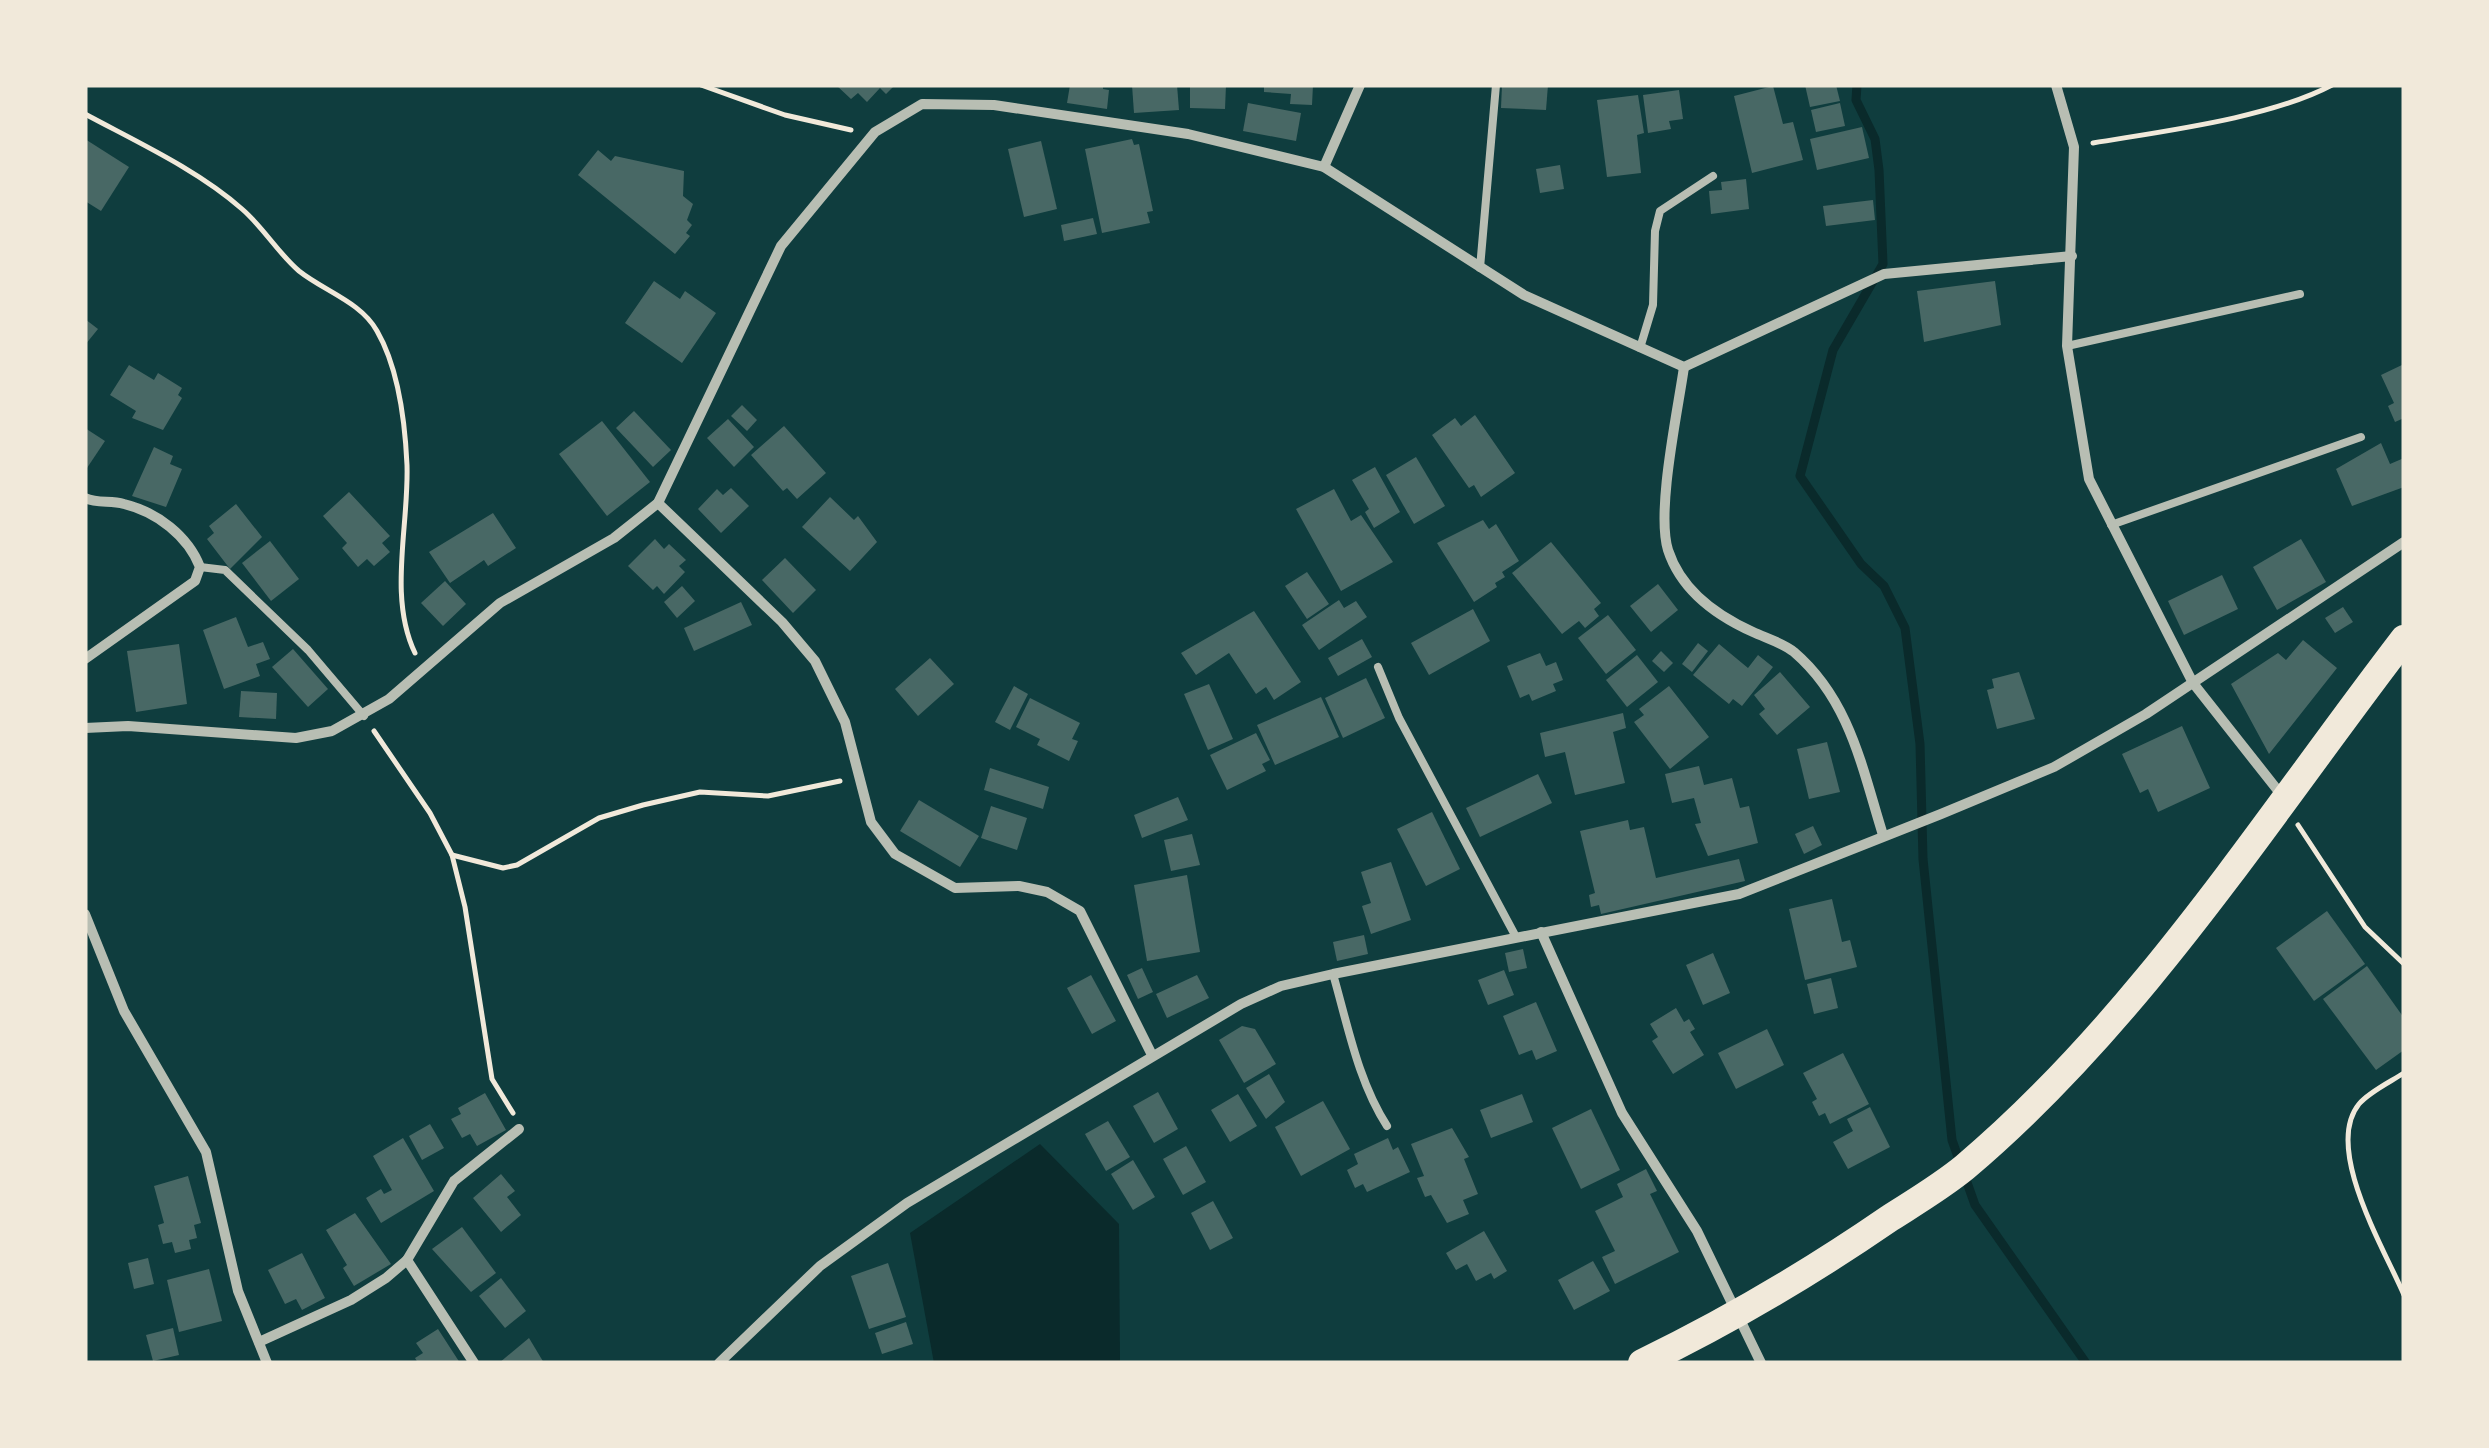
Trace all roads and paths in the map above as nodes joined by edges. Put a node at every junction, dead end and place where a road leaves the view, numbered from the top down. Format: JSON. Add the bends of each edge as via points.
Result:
{"nodes":[{"id":1,"x":701,"y":85,"type":"edge"},
{"id":2,"x":1360,"y":85,"type":"edge"},
{"id":3,"x":1496,"y":85,"type":"edge"},
{"id":4,"x":2056,"y":85,"type":"edge"},
{"id":5,"x":2332,"y":85,"type":"edge"},
{"id":6,"x":85,"y":114,"type":"edge"},
{"id":7,"x":874,"y":132,"type":"junction"},
{"id":8,"x":2074,"y":147,"type":"junction"},
{"id":9,"x":1324,"y":167,"type":"junction"},
{"id":10,"x":1713,"y":176,"type":"dead end"},
{"id":11,"x":2072,"y":256,"type":"junction"},
{"id":12,"x":1480,"y":268,"type":"junction"},
{"id":13,"x":2300,"y":294,"type":"dead end"},
{"id":14,"x":2067,"y":346,"type":"junction"},
{"id":15,"x":1640,"y":348,"type":"junction"},
{"id":16,"x":1684,"y":367,"type":"junction"},
{"id":17,"x":2361,"y":437,"type":"dead end"},
{"id":18,"x":85,"y":498,"type":"edge"},
{"id":19,"x":658,"y":502,"type":"junction"},
{"id":20,"x":2110,"y":525,"type":"junction"},
{"id":21,"x":2404,"y":542,"type":"edge"},
{"id":22,"x":200,"y":567,"type":"junction"},
{"id":23,"x":2404,"y":639,"type":"edge"},
{"id":24,"x":85,"y":658,"type":"edge"},
{"id":25,"x":1378,"y":667,"type":"dead end"},
{"id":26,"x":423,"y":670,"type":"junction"},
{"id":27,"x":2193,"y":683,"type":"junction"},
{"id":28,"x":364,"y":716,"type":"junction"},
{"id":29,"x":85,"y":728,"type":"edge"},
{"id":30,"x":863,"y":778,"type":"junction"},
{"id":31,"x":2282,"y":797,"type":"junction"},
{"id":32,"x":1883,"y":836,"type":"junction"},
{"id":33,"x":452,"y":855,"type":"junction"},
{"id":34,"x":85,"y":914,"type":"edge"},
{"id":35,"x":1542,"y":932,"type":"junction"},
{"id":36,"x":1516,"y":937,"type":"junction"},
{"id":37,"x":2404,"y":964,"type":"edge"},
{"id":38,"x":1333,"y":974,"type":"junction"},
{"id":39,"x":1152,"y":1054,"type":"junction"},
{"id":40,"x":2404,"y":1072,"type":"edge"},
{"id":41,"x":1388,"y":1126,"type":"dead end"},
{"id":42,"x":519,"y":1129,"type":"joint"},
{"id":43,"x":406,"y":1260,"type":"junction"},
{"id":44,"x":2404,"y":1295,"type":"edge"},
{"id":45,"x":1739,"y":1316,"type":"junction"},
{"id":46,"x":259,"y":1342,"type":"junction"},
{"id":47,"x":266,"y":1363,"type":"edge"},
{"id":48,"x":474,"y":1363,"type":"edge"},
{"id":49,"x":719,"y":1363,"type":"edge"},
{"id":50,"x":1642,"y":1363,"type":"edge"},
{"id":51,"x":1760,"y":1363,"type":"edge"}],
"edges":[{"from":1,"to":7,"type":"path","via":[[836,129]]},
{"from":2,"to":9,"type":"street"},
{"from":3,"to":12,"type":"lane"},
{"from":4,"to":8,"type":"street"},
{"from":5,"to":8,"type":"path","via":[[2214,123]]},
{"from":6,"to":26,"type":"path","via":[[240,206],[297,269],[376,327],[402,416],[403,613]]},
{"from":7,"to":9,"type":"street","via":[[922,104],[994,104],[1188,134]]},
{"from":7,"to":19,"type":"street","via":[[781,246]]},
{"from":8,"to":11,"type":"street"},
{"from":9,"to":12,"type":"street"},
{"from":10,"to":15,"type":"lane","via":[[1660,211],[1653,305]]},
{"from":11,"to":14,"type":"street"},
{"from":11,"to":16,"type":"street","via":[[1884,274]]},
{"from":12,"to":15,"type":"street"},
{"from":13,"to":14,"type":"lane"},
{"from":14,"to":20,"type":"street","via":[[2089,479]]},
{"from":15,"to":16,"type":"street"},
{"from":16,"to":32,"type":"street","via":[[1666,506],[1666,545],[1677,572],[1689,591],[1738,626],[1791,650],[1835,699],[1851,729]]},
{"from":17,"to":20,"type":"lane"},
{"from":18,"to":22,"type":"street","via":[[122,503],[168,526],[192,545]]},
{"from":19,"to":26,"type":"street","via":[[614,538],[500,603]]},
{"from":19,"to":30,"type":"street","via":[[815,661]]},
{"from":20,"to":27,"type":"street"},
{"from":21,"to":27,"type":"street"},
{"from":22,"to":24,"type":"street","via":[[195,581]]},
{"from":22,"to":28,"type":"lane","via":[[225,570]]},
{"from":23,"to":31,"type":"highway"},
{"from":25,"to":36,"type":"lane"},
{"from":26,"to":28,"type":"street"},
{"from":27,"to":31,"type":"street"},
{"from":27,"to":32,"type":"street","via":[[2054,767]]},
{"from":28,"to":29,"type":"street","via":[[296,738]]},
{"from":28,"to":33,"type":"path"},
{"from":30,"to":33,"type":"path","via":[[768,796],[700,792],[643,805],[599,818],[503,868]]},
{"from":30,"to":39,"type":"street","via":[[871,822],[895,854],[918,870],[955,888],[1046,892],[1080,911]]},
{"from":31,"to":37,"type":"path","via":[[2356,915]]},
{"from":31,"to":45,"type":"highway","via":[[2174,946],[2038,1100],[1962,1170]]},
{"from":32,"to":35,"type":"street","via":[[1739,894]]},
{"from":33,"to":42,"type":"path","via":[[492,1078]]},
{"from":34,"to":46,"type":"street","via":[[124,1011],[206,1152],[238,1291]]},
{"from":35,"to":36,"type":"street"},
{"from":35,"to":45,"type":"street","via":[[1622,1112],[1698,1232]]},
{"from":36,"to":38,"type":"street"},
{"from":38,"to":39,"type":"street","via":[[1281,986]]},
{"from":38,"to":41,"type":"lane","via":[[1356,1058]]},
{"from":39,"to":49,"type":"street","via":[[907,1203],[820,1266]]},
{"from":40,"to":44,"type":"path","via":[[2360,1103],[2346,1128],[2362,1200]]},
{"from":42,"to":43,"type":"street","via":[[454,1181]]},
{"from":43,"to":46,"type":"street","via":[[351,1300]]},
{"from":43,"to":48,"type":"street"},
{"from":45,"to":50,"type":"highway"},
{"from":45,"to":51,"type":"street"},
{"from":46,"to":47,"type":"street"}]}
